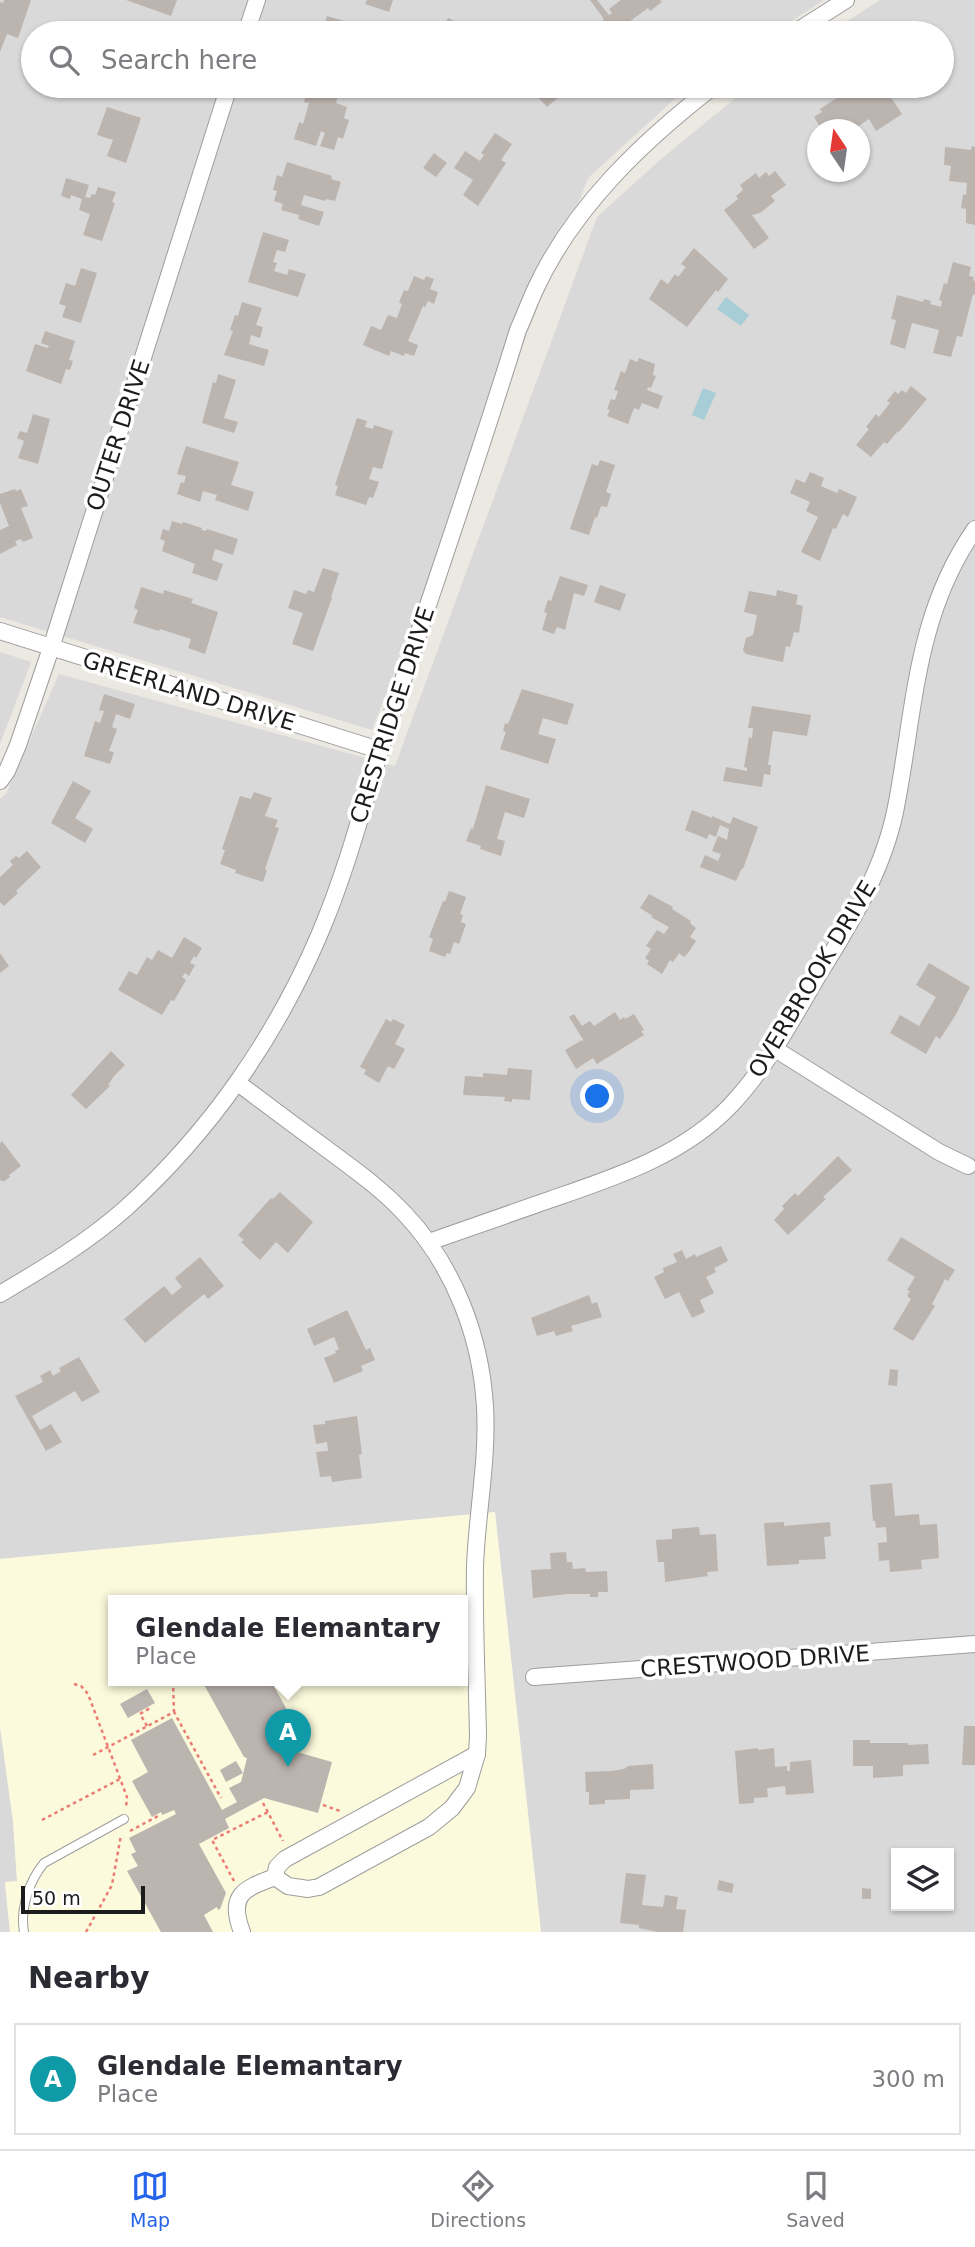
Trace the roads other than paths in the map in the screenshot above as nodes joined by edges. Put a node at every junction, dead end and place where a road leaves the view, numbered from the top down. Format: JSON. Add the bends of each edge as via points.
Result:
{"nodes":[{"id":1,"x":257,"y":0,"type":"edge"},
{"id":2,"x":846,"y":0,"type":"edge"},
{"id":3,"x":250,"y":21,"type":"edge"},
{"id":4,"x":813,"y":21,"type":"edge"},
{"id":5,"x":225,"y":98,"type":"edge"},
{"id":6,"x":699,"y":98,"type":"edge"},
{"id":7,"x":975,"y":529,"type":"edge"},
{"id":8,"x":0,"y":631,"type":"edge"},
{"id":9,"x":51,"y":648,"type":"junction"},
{"id":10,"x":379,"y":750,"type":"junction"},
{"id":11,"x":0,"y":781,"type":"edge"},
{"id":12,"x":775,"y":1049,"type":"junction"},
{"id":13,"x":238,"y":1083,"type":"junction"},
{"id":14,"x":968,"y":1166,"type":"dead end"},
{"id":15,"x":429,"y":1242,"type":"junction"},
{"id":16,"x":0,"y":1294,"type":"edge"},
{"id":17,"x":975,"y":1644,"type":"edge"},
{"id":18,"x":534,"y":1677,"type":"dead end"},
{"id":19,"x":477,"y":1754,"type":"junction"},
{"id":20,"x":124,"y":1819,"type":"road end"},
{"id":21,"x":275,"y":1877,"type":"junction"},
{"id":22,"x":24,"y":1932,"type":"edge"},
{"id":23,"x":242,"y":1932,"type":"edge"}],
"edges":[{"from":1,"to":3,"type":"street"},
{"from":2,"to":4,"type":"street"},
{"from":5,"to":9,"type":"street","name":"OUTER DRIVE"},
{"from":6,"to":10,"type":"street","name":"CRESTRIDGE DRIVE","via":[[602,189],[535,289]]},
{"from":7,"to":12,"type":"street","name":"OVERBROOK DRIVE","via":[[946,582],[926,634],[895,812],[879,867]]},
{"from":8,"to":9,"type":"street","name":"GREERLAND DRIVE"},
{"from":9,"to":10,"type":"street","name":"GREERLAND DRIVE"},
{"from":9,"to":11,"type":"street","name":"OUTER DRIVE","via":[[18,745]]},
{"from":10,"to":13,"type":"street","name":"CRESTRIDGE DRIVE","via":[[320,933]]},
{"from":12,"to":14,"type":"street"},
{"from":12,"to":15,"type":"street","name":"OVERBROOK DRIVE","via":[[729,1108],[675,1149],[604,1180]]},
{"from":13,"to":15,"type":"street","via":[[379,1189]]},
{"from":13,"to":16,"type":"street","name":"CRESTRIDGE DRIVE","via":[[171,1164],[125,1209],[73,1249]]},
{"from":15,"to":19,"type":"street","via":[[464,1308],[480,1362],[485,1407],[475,1566]]},
{"from":17,"to":18,"type":"street","name":"CRESTWOOD DRIVE"},
{"from":19,"to":21,"type":"street","via":[[290,1856],[277,1867]]},
{"from":19,"to":21,"type":"street","via":[[461,1798],[429,1827],[319,1887],[288,1886]]},
{"from":20,"to":22,"type":"lane","via":[[44,1863],[23,1909]]},
{"from":21,"to":23,"type":"street","via":[[241,1895],[236,1918]]}]}
